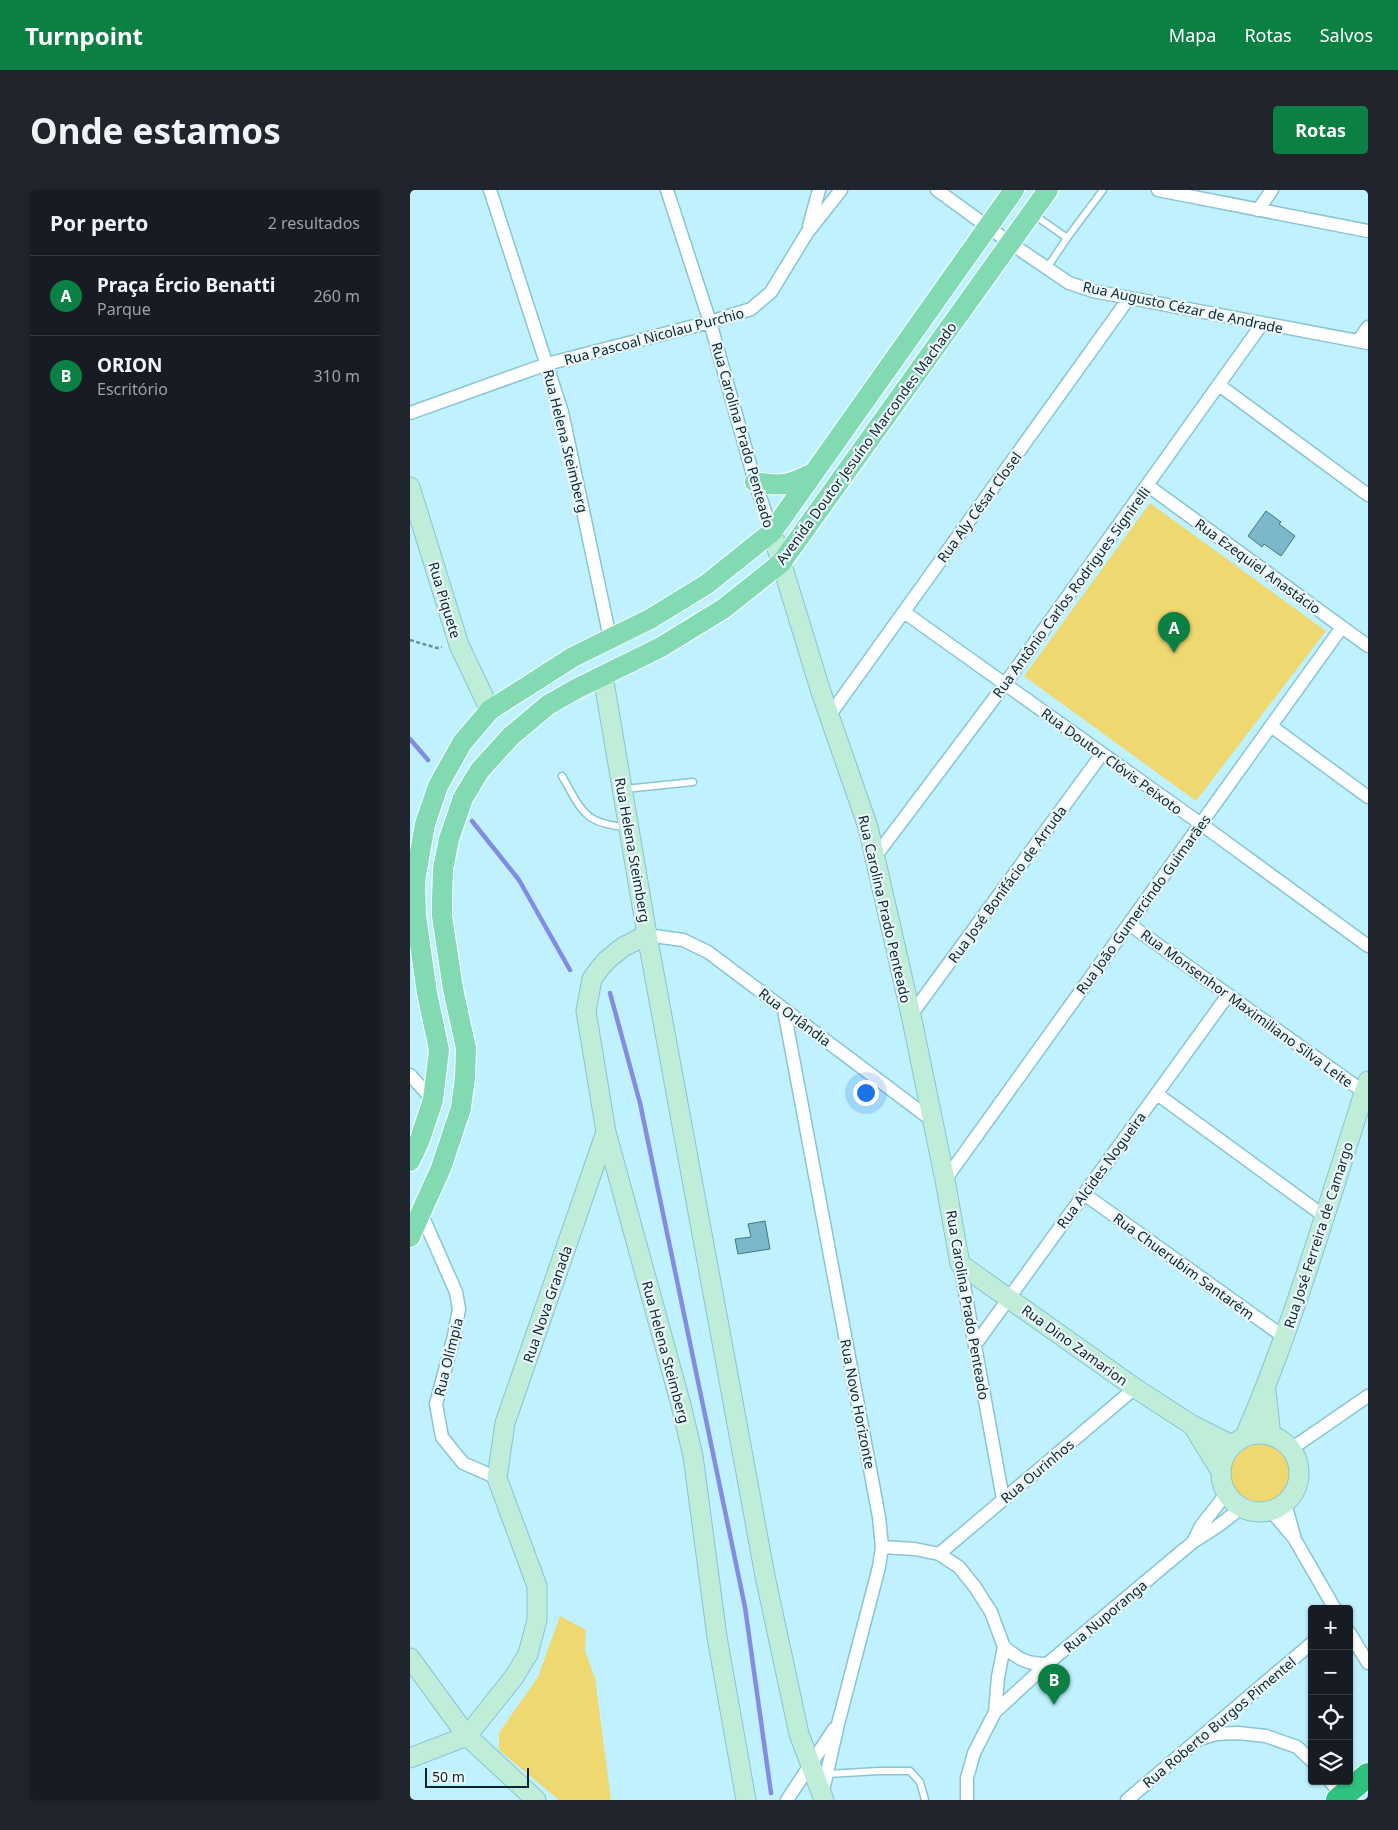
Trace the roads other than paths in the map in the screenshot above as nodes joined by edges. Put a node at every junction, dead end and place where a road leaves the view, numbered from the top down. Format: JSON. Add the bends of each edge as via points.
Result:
{"nodes":[{"id":1,"x":490,"y":190,"type":"edge"},
{"id":2,"x":667,"y":190,"type":"edge"},
{"id":3,"x":819,"y":190,"type":"edge"},
{"id":4,"x":841,"y":190,"type":"edge"},
{"id":5,"x":937,"y":190,"type":"edge"},
{"id":6,"x":1014,"y":190,"type":"edge"},
{"id":7,"x":1048,"y":190,"type":"edge"},
{"id":8,"x":1103,"y":190,"type":"edge"},
{"id":9,"x":1158,"y":190,"type":"edge"},
{"id":10,"x":1272,"y":190,"type":"edge"},
{"id":11,"x":1258,"y":210,"type":"junction"},
{"id":12,"x":1032,"y":213,"type":"junction"},
{"id":13,"x":987,"y":227,"type":"junction"},
{"id":14,"x":1368,"y":231,"type":"edge"},
{"id":15,"x":807,"y":234,"type":"junction"},
{"id":16,"x":1067,"y":238,"type":"junction"},
{"id":17,"x":1010,"y":243,"type":"junction"},
{"id":18,"x":1047,"y":268,"type":"junction"},
{"id":19,"x":1129,"y":298,"type":"junction"},
{"id":20,"x":710,"y":322,"type":"junction"},
{"id":21,"x":1262,"y":324,"type":"junction"},
{"id":22,"x":1368,"y":328,"type":"edge"},
{"id":23,"x":1363,"y":342,"type":"edge"},
{"id":24,"x":547,"y":364,"type":"junction"},
{"id":25,"x":1218,"y":385,"type":"junction"},
{"id":26,"x":410,"y":413,"type":"edge"},
{"id":27,"x":813,"y":473,"type":"junction"},
{"id":28,"x":755,"y":482,"type":"junction"},
{"id":29,"x":1147,"y":485,"type":"junction"},
{"id":30,"x":410,"y":487,"type":"edge"},
{"id":31,"x":1368,"y":495,"type":"edge"},
{"id":32,"x":772,"y":532,"type":"junction"},
{"id":33,"x":781,"y":563,"type":"junction"},
{"id":34,"x":707,"y":584,"type":"junction"},
{"id":35,"x":723,"y":609,"type":"junction"},
{"id":36,"x":904,"y":612,"type":"junction"},
{"id":37,"x":1342,"y":627,"type":"junction"},
{"id":38,"x":610,"y":638,"type":"junction"},
{"id":39,"x":1368,"y":646,"type":"edge"},
{"id":40,"x":603,"y":676,"type":"junction"},
{"id":41,"x":1005,"y":684,"type":"junction"},
{"id":42,"x":490,"y":710,"type":"junction"},
{"id":43,"x":829,"y":716,"type":"junction"},
{"id":44,"x":1271,"y":726,"type":"junction"},
{"id":45,"x":511,"y":736,"type":"junction"},
{"id":46,"x":1102,"y":754,"type":"junction"},
{"id":47,"x":562,"y":776,"type":"dead end"},
{"id":48,"x":693,"y":782,"type":"dead end"},
{"id":49,"x":622,"y":789,"type":"junction"},
{"id":50,"x":1368,"y":797,"type":"edge"},
{"id":51,"x":1201,"y":824,"type":"junction"},
{"id":52,"x":629,"y":827,"type":"junction"},
{"id":53,"x":875,"y":857,"type":"junction"},
{"id":54,"x":413,"y":878,"type":"edge"},
{"id":55,"x":442,"y":901,"type":"junction"},
{"id":56,"x":415,"y":903,"type":"junction"},
{"id":57,"x":1129,"y":924,"type":"junction"},
{"id":58,"x":647,"y":935,"type":"junction"},
{"id":59,"x":1368,"y":946,"type":"edge"},
{"id":60,"x":1228,"y":995,"type":"junction"},
{"id":61,"x":784,"y":1010,"type":"junction"},
{"id":62,"x":910,"y":1015,"type":"junction"},
{"id":63,"x":410,"y":1075,"type":"edge"},
{"id":64,"x":1366,"y":1086,"type":"edge"},
{"id":65,"x":1156,"y":1094,"type":"junction"},
{"id":66,"x":433,"y":1100,"type":"junction"},
{"id":67,"x":933,"y":1121,"type":"junction"},
{"id":68,"x":606,"y":1132,"type":"junction"},
{"id":69,"x":410,"y":1161,"type":"edge"},
{"id":70,"x":945,"y":1180,"type":"junction"},
{"id":71,"x":1084,"y":1194,"type":"junction"},
{"id":72,"x":421,"y":1213,"type":"junction"},
{"id":73,"x":1324,"y":1216,"type":"junction"},
{"id":74,"x":410,"y":1237,"type":"edge"},
{"id":75,"x":960,"y":1264,"type":"junction"},
{"id":76,"x":1009,"y":1298,"type":"junction"},
{"id":77,"x":1284,"y":1337,"type":"junction"},
{"id":78,"x":975,"y":1346,"type":"junction"},
{"id":79,"x":1134,"y":1388,"type":"junction"},
{"id":80,"x":1266,"y":1390,"type":"junction"},
{"id":81,"x":1368,"y":1396,"type":"edge"},
{"id":82,"x":1192,"y":1425,"type":"junction"},
{"id":83,"x":1271,"y":1436,"type":"junction"},
{"id":84,"x":1239,"y":1441,"type":"junction"},
{"id":85,"x":1291,"y":1449,"type":"junction"},
{"id":86,"x":1220,"y":1470,"type":"junction"},
{"id":87,"x":497,"y":1478,"type":"junction"},
{"id":88,"x":1226,"y":1494,"type":"junction"},
{"id":89,"x":1003,"y":1499,"type":"junction"},
{"id":90,"x":1278,"y":1507,"type":"junction"},
{"id":91,"x":1241,"y":1508,"type":"junction"},
{"id":92,"x":1193,"y":1542,"type":"junction"},
{"id":93,"x":882,"y":1547,"type":"junction"},
{"id":94,"x":939,"y":1554,"type":"junction"},
{"id":95,"x":1333,"y":1605,"type":"edge"},
{"id":96,"x":1353,"y":1639,"type":"edge"},
{"id":97,"x":1308,"y":1646,"type":"edge"},
{"id":98,"x":1004,"y":1648,"type":"junction"},
{"id":99,"x":410,"y":1658,"type":"edge"},
{"id":100,"x":1368,"y":1663,"type":"edge"},
{"id":101,"x":1047,"y":1664,"type":"junction"},
{"id":102,"x":995,"y":1712,"type":"junction"},
{"id":103,"x":838,"y":1724,"type":"junction"},
{"id":104,"x":467,"y":1736,"type":"junction"},
{"id":105,"x":1198,"y":1739,"type":"junction"},
{"id":106,"x":1308,"y":1757,"type":"edge"},
{"id":107,"x":410,"y":1758,"type":"edge"},
{"id":108,"x":810,"y":1764,"type":"junction"},
{"id":109,"x":827,"y":1774,"type":"junction"},
{"id":110,"x":1368,"y":1775,"type":"edge"},
{"id":111,"x":1337,"y":1792,"type":"edge"},
{"id":112,"x":823,"y":1798,"type":"edge"},
{"id":113,"x":536,"y":1800,"type":"edge"},
{"id":114,"x":746,"y":1800,"type":"edge"},
{"id":115,"x":787,"y":1800,"type":"edge"},
{"id":116,"x":925,"y":1800,"type":"edge"},
{"id":117,"x":967,"y":1800,"type":"edge"},
{"id":118,"x":1127,"y":1800,"type":"edge"}],
"edges":[{"from":1,"to":24,"type":"street","name":"Rua Helena Steimberg"},
{"from":2,"to":20,"type":"street","name":"Rua Carolina Prado Penteado"},
{"from":3,"to":15,"type":"street","name":"Rua Pascoal Nicolau Purchio"},
{"from":4,"to":15,"type":"street","name":"Rua Pascoal Nicolau Purchio"},
{"from":5,"to":13,"type":"street","name":"Rua Augusto Cézar de Andrade"},
{"from":6,"to":13,"type":"main road","name":"Avenida Doutor Jesuíno Marcondes Machado"},
{"from":7,"to":12,"type":"main road","name":"Avenida Doutor Jesuíno Marcondes Machado"},
{"from":8,"to":16,"type":"lane"},
{"from":9,"to":11,"type":"street"},
{"from":10,"to":11,"type":"street"},
{"from":11,"to":14,"type":"street"},
{"from":12,"to":16,"type":"lane"},
{"from":12,"to":17,"type":"main road","name":"Avenida Doutor Jesuíno Marcondes Machado"},
{"from":13,"to":17,"type":"street","name":"Rua Augusto Cézar de Andrade"},
{"from":13,"to":27,"type":"main road","name":"Avenida Doutor Jesuíno Marcondes Machado"},
{"from":15,"to":20,"type":"street","name":"Rua Pascoal Nicolau Purchio","via":[[771,292],[750,309]]},
{"from":16,"to":18,"type":"lane"},
{"from":17,"to":18,"type":"street","name":"Rua Augusto Cézar de Andrade"},
{"from":17,"to":33,"type":"main road","name":"Avenida Doutor Jesuíno Marcondes Machado"},
{"from":18,"to":19,"type":"street","name":"Rua Augusto Cézar de Andrade","via":[[1070,283]]},
{"from":19,"to":21,"type":"street","name":"Rua Augusto Cézar de Andrade"},
{"from":19,"to":36,"type":"street","name":"Rua Aly César Closel"},
{"from":20,"to":24,"type":"street","name":"Rua Pascoal Nicolau Purchio"},
{"from":20,"to":28,"type":"street","name":"Rua Carolina Prado Penteado"},
{"from":21,"to":23,"type":"street","name":"Rua Augusto Cézar de Andrade"},
{"from":21,"to":25,"type":"street","name":"Rua Antônio Carlos Rodrigues Signirelli"},
{"from":22,"to":23,"type":"street"},
{"from":24,"to":26,"type":"street","name":"Rua Pascoal Nicolau Purchio"},
{"from":24,"to":38,"type":"street","name":"Rua Helena Steimberg","via":[[562,412]]},
{"from":25,"to":29,"type":"street","name":"Rua Antônio Carlos Rodrigues Signirelli"},
{"from":25,"to":31,"type":"street"},
{"from":27,"to":28,"type":"main road","via":[[791,484],[778,486]]},
{"from":27,"to":32,"type":"main road","name":"Avenida Doutor Jesuíno Marcondes Machado"},
{"from":28,"to":32,"type":"street","name":"Rua Carolina Prado Penteado"},
{"from":29,"to":37,"type":"street","name":"Rua Ezequiel Anastácio"},
{"from":29,"to":41,"type":"street","name":"Rua Antônio Carlos Rodrigues Signirelli"},
{"from":30,"to":42,"type":"street","name":"Rua Piquete","via":[[459,645]]},
{"from":32,"to":33,"type":"street","name":"Rua Carolina Prado Penteado"},
{"from":32,"to":34,"type":"main road","name":"Avenida Doutor Jesuíno Marcondes Machado"},
{"from":33,"to":35,"type":"main road","name":"Avenida Doutor Jesuíno Marcondes Machado"},
{"from":33,"to":43,"type":"street","name":"Rua Carolina Prado Penteado"},
{"from":34,"to":35,"type":"main road"},
{"from":34,"to":38,"type":"main road","name":"Avenida Doutor Jesuíno Marcondes Machado","via":[[650,619]]},
{"from":35,"to":40,"type":"main road","name":"Avenida Doutor Jesuíno Marcondes Machado","via":[[661,647]]},
{"from":36,"to":41,"type":"street","name":"Rua Doutor Clóvis Peixoto"},
{"from":36,"to":43,"type":"street","name":"Rua Aly César Closel"},
{"from":37,"to":39,"type":"street","name":"Rua Ezequiel Anastácio"},
{"from":37,"to":44,"type":"street","name":"Rua João Gumercindo Guimarães"},
{"from":38,"to":42,"type":"main road","name":"Avenida Doutor Jesuíno Marcondes Machado","via":[[549,671]]},
{"from":40,"to":45,"type":"main road","name":"Avenida Doutor Jesuíno Marcondes Machado","via":[[548,705]]},
{"from":40,"to":49,"type":"street","name":"Rua Helena Steimberg"},
{"from":41,"to":46,"type":"street","name":"Rua Doutor Clóvis Peixoto"},
{"from":41,"to":53,"type":"street","name":"Rua Antônio Carlos Rodrigues Signirelli"},
{"from":42,"to":45,"type":"main road","via":[[502,720]]},
{"from":42,"to":54,"type":"main road","name":"Avenida Doutor Jesuíno Marcondes Machado","via":[[462,743],[438,786],[425,824]]},
{"from":43,"to":53,"type":"street","name":"Rua Carolina Prado Penteado","via":[[868,827]]},
{"from":44,"to":50,"type":"street"},
{"from":44,"to":51,"type":"street","name":"Rua João Gumercindo Guimarães"},
{"from":45,"to":55,"type":"main road","name":"Avenida Doutor Jesuíno Marcondes Machado","via":[[480,770],[463,798],[449,839],[443,869]]},
{"from":46,"to":51,"type":"street","name":"Rua Doutor Clóvis Peixoto"},
{"from":46,"to":62,"type":"street","name":"Rua José Bonifácio de Arruda"},
{"from":47,"to":52,"type":"lane","via":[[583,813],[602,824]]},
{"from":48,"to":49,"type":"lane"},
{"from":49,"to":52,"type":"street","name":"Rua Helena Steimberg"},
{"from":51,"to":57,"type":"street","name":"Rua João Gumercindo Guimarães"},
{"from":51,"to":59,"type":"street","name":"Rua Doutor Clóvis Peixoto"},
{"from":52,"to":58,"type":"street","name":"Rua Helena Steimberg"},
{"from":53,"to":62,"type":"street","name":"Rua Carolina Prado Penteado"},
{"from":54,"to":56,"type":"main road","name":"Avenida Doutor Jesuíno Marcondes Machado"},
{"from":55,"to":56,"type":"main road","via":[[428,909]]},
{"from":55,"to":72,"type":"main road","name":"Avenida Doutor Jesuíno Marcondes Machado","via":[[466,1048],[465,1078],[462,1108]]},
{"from":56,"to":66,"type":"main road","name":"Avenida Doutor Jesuíno Marcondes Machado","via":[[427,993],[439,1050]]},
{"from":57,"to":60,"type":"street","name":"Rua Monsenhor Maximiliano Silva Leite"},
{"from":57,"to":70,"type":"street","name":"Rua João Gumercindo Guimarães"},
{"from":58,"to":61,"type":"street","name":"Rua Orlândia","via":[[683,940],[708,952]]},
{"from":58,"to":68,"type":"street","name":"Rua Helena Steimberg","via":[[623,947],[607,960],[592,979],[588,994],[586,1011]]},
{"from":58,"to":108,"type":"street","name":"Rua Helena Steimberg","via":[[765,1576],[799,1734]]},
{"from":60,"to":64,"type":"street","name":"Rua Monsenhor Maximiliano Silva Leite"},
{"from":60,"to":65,"type":"street","name":"Rua Alcides Nogueira"},
{"from":61,"to":67,"type":"street","name":"Rua Orlândia"},
{"from":61,"to":93,"type":"street","name":"Rua Novo Horizonte"},
{"from":62,"to":67,"type":"street","name":"Rua Carolina Prado Penteado"},
{"from":63,"to":66,"type":"street"},
{"from":64,"to":73,"type":"street","name":"Rua José Ferreira de Camargo"},
{"from":65,"to":71,"type":"street","name":"Rua Alcides Nogueira"},
{"from":65,"to":73,"type":"street"},
{"from":66,"to":69,"type":"main road","name":"Avenida Doutor Jesuíno Marcondes Machado"},
{"from":67,"to":70,"type":"street","name":"Rua Carolina Prado Penteado"},
{"from":68,"to":87,"type":"street","name":"Rua Nova Granada","via":[[505,1423]]},
{"from":68,"to":114,"type":"street","name":"Rua Helena Steimberg","via":[[694,1456],[717,1637]]},
{"from":70,"to":75,"type":"street","name":"Rua Carolina Prado Penteado"},
{"from":71,"to":76,"type":"street","name":"Rua Alcides Nogueira"},
{"from":71,"to":77,"type":"street","name":"Rua Chuerubim Santarém"},
{"from":72,"to":74,"type":"main road","name":"Avenida Doutor Jesuíno Marcondes Machado"},
{"from":72,"to":87,"type":"street","name":"Rua Olímpia","via":[[456,1292],[459,1309],[436,1404],[442,1437],[463,1463]]},
{"from":73,"to":77,"type":"street","name":"Rua José Ferreira de Camargo"},
{"from":75,"to":76,"type":"street","name":"Rua Dino Zamarion"},
{"from":75,"to":78,"type":"street","name":"Rua Carolina Prado Penteado"},
{"from":76,"to":78,"type":"street","name":"Rua Alcides Nogueira"},
{"from":76,"to":79,"type":"street","name":"Rua Dino Zamarion"},
{"from":77,"to":80,"type":"street","name":"Rua José Ferreira de Camargo"},
{"from":78,"to":89,"type":"street","name":"Rua Carolina Prado Penteado"},
{"from":79,"to":82,"type":"street","name":"Rua Dino Zamarion"},
{"from":79,"to":89,"type":"street","name":"Rua Ourinhos"},
{"from":80,"to":83,"type":"street","name":"Rua José Ferreira de Camargo"},
{"from":80,"to":84,"type":"street","name":"Rua José Ferreira de Camargo"},
{"from":81,"to":85,"type":"street"},
{"from":82,"to":84,"type":"street","name":"Rua Dino Zamarion"},
{"from":82,"to":86,"type":"street","name":"Rua Dino Zamarion"},
{"from":83,"to":84,"type":"street","via":[[1254,1434]]},
{"from":83,"to":85,"type":"street"},
{"from":84,"to":86,"type":"street","via":[[1224,1456]]},
{"from":85,"to":90,"type":"street","via":[[1297,1460],[1298,1483],[1293,1494]]},
{"from":86,"to":88,"type":"street"},
{"from":87,"to":104,"type":"street","via":[[537,1586],[537,1620],[528,1654],[519,1670]]},
{"from":88,"to":91,"type":"street"},
{"from":88,"to":92,"type":"street","name":"Rua Nuporanga"},
{"from":89,"to":94,"type":"street","name":"Rua Ourinhos"},
{"from":90,"to":91,"type":"street","via":[[1256,1512]]},
{"from":90,"to":95,"type":"street"},
{"from":91,"to":92,"type":"street","name":"Rua Nuporanga"},
{"from":92,"to":101,"type":"street","name":"Rua Nuporanga"},
{"from":93,"to":94,"type":"street"},
{"from":93,"to":103,"type":"street","name":"Rua Novo Horizonte"},
{"from":94,"to":98,"type":"street","via":[[959,1567],[975,1587],[991,1612]]},
{"from":96,"to":100,"type":"street"},
{"from":97,"to":105,"type":"street","name":"Rua Roberto Burgos Pimentel"},
{"from":98,"to":101,"type":"street","via":[[1032,1664]]},
{"from":98,"to":102,"type":"street"},
{"from":99,"to":104,"type":"street"},
{"from":101,"to":102,"type":"street","name":"Rua Nuporanga"},
{"from":102,"to":117,"type":"street","via":[[974,1753],[967,1778]]},
{"from":103,"to":108,"type":"street"},
{"from":103,"to":109,"type":"street","name":"Rua Novo Horizonte"},
{"from":104,"to":107,"type":"street"},
{"from":104,"to":113,"type":"street"},
{"from":105,"to":106,"type":"street","via":[[1238,1733],[1266,1736],[1297,1747]]},
{"from":105,"to":118,"type":"street","name":"Rua Roberto Burgos Pimentel"},
{"from":108,"to":112,"type":"street","name":"Rua Helena Steimberg"},
{"from":108,"to":115,"type":"street"},
{"from":109,"to":112,"type":"street","name":"Rua Novo Horizonte"},
{"from":109,"to":116,"type":"lane","via":[[910,1772],[920,1782]]},
{"from":110,"to":111,"type":"highway"}]}
